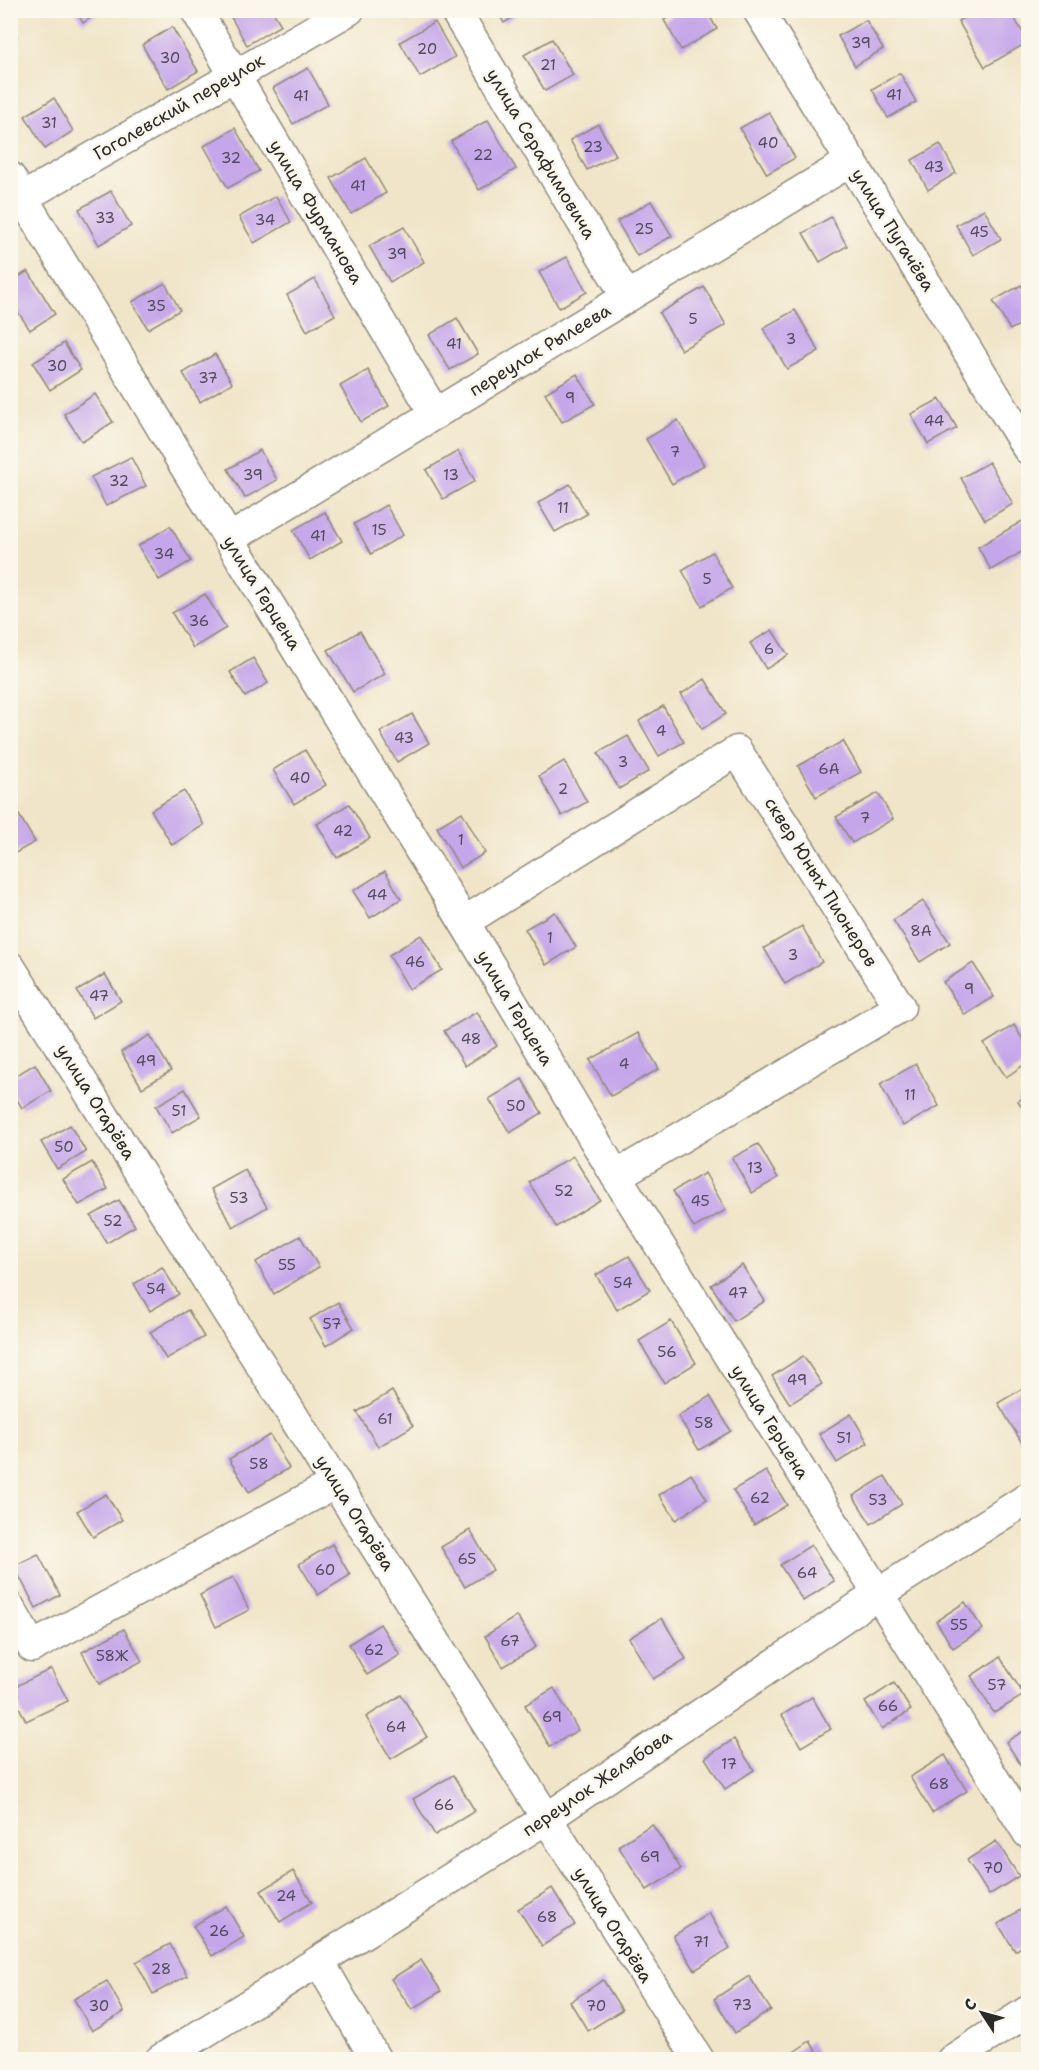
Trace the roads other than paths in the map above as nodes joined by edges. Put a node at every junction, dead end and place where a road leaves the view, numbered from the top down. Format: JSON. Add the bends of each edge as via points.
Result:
{"nodes":[{"id":1,"x":196,"y":10,"type":"edge"},
{"id":2,"x":349,"y":10,"type":"edge"},
{"id":3,"x":455,"y":10,"type":"edge"},
{"id":4,"x":758,"y":10,"type":"edge"},
{"id":5,"x":235,"y":75,"type":"junction"},
{"id":6,"x":851,"y":160,"type":"junction"},
{"id":7,"x":15,"y":193,"type":"edge"},
{"id":8,"x":627,"y":297,"type":"junction"},
{"id":9,"x":435,"y":414,"type":"junction"},
{"id":10,"x":1029,"y":449,"type":"edge"},
{"id":11,"x":229,"y":539,"type":"junction"},
{"id":12,"x":464,"y":922,"type":"junction"},
{"id":13,"x":10,"y":967,"type":"edge"},
{"id":14,"x":616,"y":1176,"type":"junction"},
{"id":15,"x":336,"y":1483,"type":"junction"},
{"id":16,"x":1029,"y":1498,"type":"edge"},
{"id":17,"x":878,"y":1594,"type":"junction"},
{"id":18,"x":10,"y":1608,"type":"edge"},
{"id":19,"x":546,"y":1819,"type":"junction"},
{"id":20,"x":1029,"y":1833,"type":"edge"},
{"id":21,"x":319,"y":1961,"type":"junction"},
{"id":22,"x":1029,"y":2011,"type":"edge"},
{"id":23,"x":160,"y":2060,"type":"edge"},
{"id":24,"x":376,"y":2060,"type":"edge"},
{"id":25,"x":699,"y":2060,"type":"edge"},
{"id":26,"x":952,"y":2060,"type":"edge"}],
"edges":[{"from":1,"to":5,"type":"street","name":"улица Фурманова"},
{"from":2,"to":5,"type":"street","name":"Гоголевский переулок"},
{"from":3,"to":8,"type":"street","name":"улица Серафимовича"},
{"from":4,"to":6,"type":"street","name":"улица Пугачёва"},
{"from":5,"to":7,"type":"street","name":"Гоголевский переулок"},
{"from":5,"to":9,"type":"street","name":"улица Фурманова"},
{"from":6,"to":8,"type":"street","name":"переулок Рылеева"},
{"from":6,"to":10,"type":"street","name":"улица Пугачёва"},
{"from":7,"to":11,"type":"street","name":"улица Герцена"},
{"from":8,"to":9,"type":"street","name":"переулок Рылеева"},
{"from":9,"to":11,"type":"street","name":"переулок Рылеева"},
{"from":11,"to":12,"type":"street","name":"улица Герцена"},
{"from":12,"to":14,"type":"street","name":"улица Герцена"},
{"from":12,"to":14,"type":"street","name":"сквер Юных Пионеров","via":[[737,751],[900,1007]]},
{"from":13,"to":15,"type":"street","name":"улица Огарёва"},
{"from":14,"to":17,"type":"street","name":"улица Герцена"},
{"from":15,"to":18,"type":"street","via":[[32,1647]]},
{"from":15,"to":19,"type":"street","name":"улица Огарёва"},
{"from":16,"to":17,"type":"street","name":"переулок Желябова"},
{"from":17,"to":19,"type":"street","name":"переулок Желябова"},
{"from":17,"to":20,"type":"street","name":"улица Герцена"},
{"from":19,"to":21,"type":"street","name":"переулок Желябова"},
{"from":19,"to":25,"type":"street","name":"улица Огарёва"},
{"from":21,"to":23,"type":"street","name":"переулок Желябова"},
{"from":21,"to":24,"type":"street"},
{"from":22,"to":26,"type":"street"}]}
